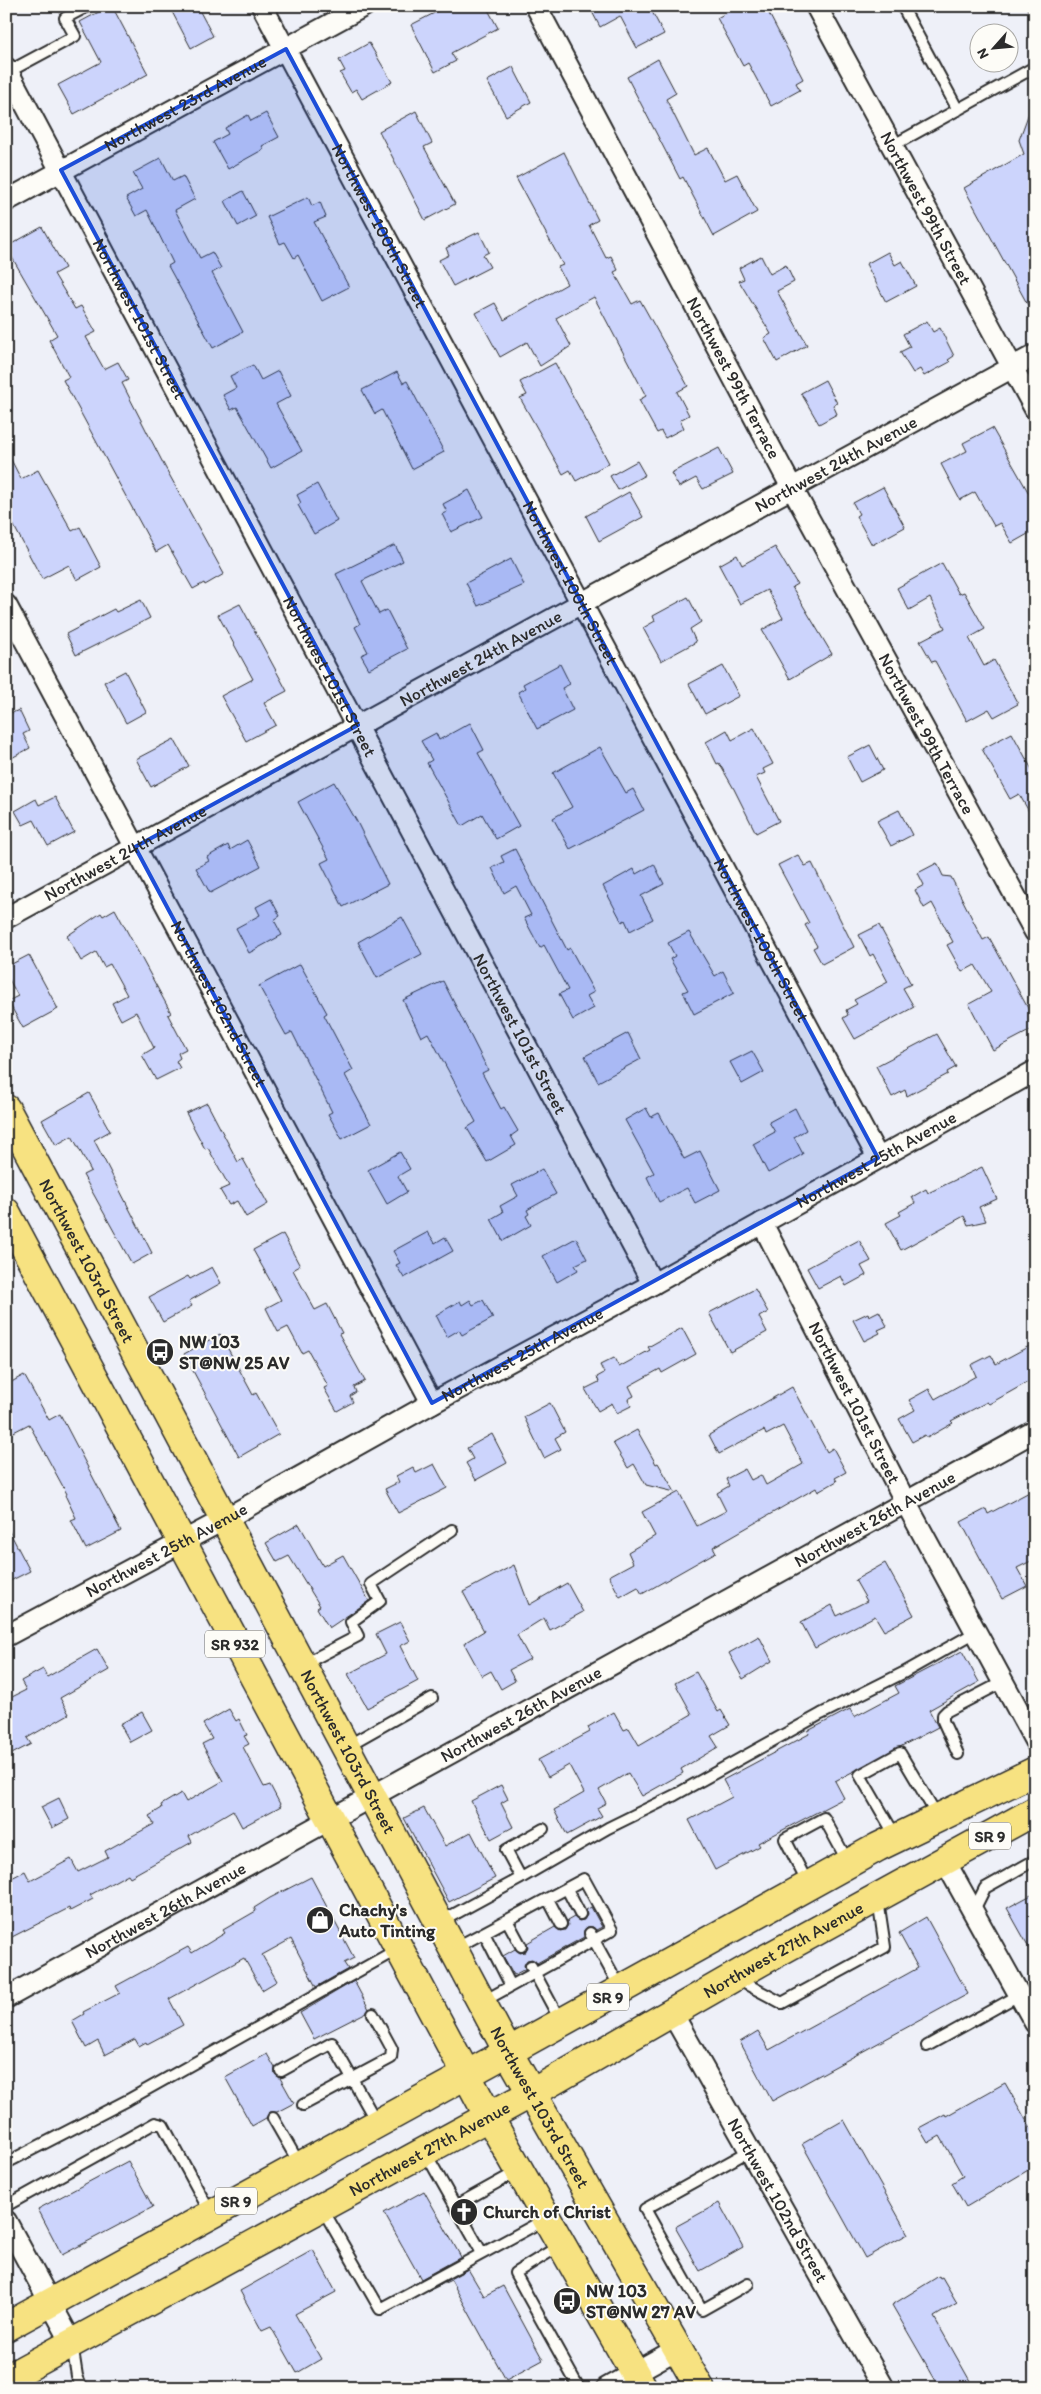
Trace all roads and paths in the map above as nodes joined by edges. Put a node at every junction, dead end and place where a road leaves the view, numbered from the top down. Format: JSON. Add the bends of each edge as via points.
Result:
{"nodes":[{"id":1,"x":88,"y":6,"type":"edge"},
{"id":2,"x":262,"y":6,"type":"edge"},
{"id":3,"x":364,"y":6,"type":"edge"},
{"id":4,"x":536,"y":6,"type":"edge"},
{"id":5,"x":816,"y":6,"type":"edge"},
{"id":6,"x":902,"y":6,"type":"edge"},
{"id":7,"x":286,"y":49,"type":"junction"},
{"id":8,"x":1035,"y":68,"type":"edge"},
{"id":9,"x":7,"y":70,"type":"edge"},
{"id":10,"x":958,"y":110,"type":"junction"},
{"id":11,"x":892,"y":146,"type":"junction"},
{"id":12,"x":60,"y":170,"type":"junction"},
{"id":13,"x":6,"y":201,"type":"edge"},
{"id":14,"x":1035,"y":356,"type":"edge"},
{"id":15,"x":1012,"y":368,"type":"junction"},
{"id":16,"x":1035,"y":409,"type":"edge"},
{"id":17,"x":792,"y":488,"type":"junction"},
{"id":18,"x":581,"y":604,"type":"junction"},
{"id":19,"x":6,"y":605,"type":"edge"},
{"id":20,"x":358,"y":725,"type":"junction"},
{"id":21,"x":135,"y":847,"type":"junction"},
{"id":22,"x":6,"y":918,"type":"edge"},
{"id":23,"x":1035,"y":932,"type":"edge"},
{"id":24,"x":1035,"y":1071,"type":"edge"},
{"id":25,"x":6,"y":1109,"type":"edge"},
{"id":26,"x":878,"y":1158,"type":"junction"},
{"id":27,"x":6,"y":1212,"type":"edge"},
{"id":28,"x":762,"y":1223,"type":"junction"},
{"id":29,"x":653,"y":1284,"type":"junction"},
{"id":30,"x":432,"y":1403,"type":"junction"},
{"id":31,"x":1035,"y":1431,"type":"edge"},
{"id":32,"x":906,"y":1503,"type":"junction"},
{"id":33,"x":225,"y":1519,"type":"junction"},
{"id":34,"x":452,"y":1530,"type":"dead end"},
{"id":35,"x":181,"y":1542,"type":"junction"},
{"id":36,"x":976,"y":1632,"type":"junction"},
{"id":37,"x":6,"y":1636,"type":"edge"},
{"id":38,"x":303,"y":1665,"type":"junction"},
{"id":39,"x":1003,"y":1682,"type":"junction"},
{"id":40,"x":432,"y":1698,"type":"dead end"},
{"id":41,"x":1035,"y":1741,"type":"edge"},
{"id":42,"x":346,"y":1746,"type":"junction"},
{"id":43,"x":958,"y":1754,"type":"dead end"},
{"id":44,"x":1035,"y":1771,"type":"edge"},
{"id":45,"x":373,"y":1797,"type":"junction"},
{"id":46,"x":1035,"y":1811,"type":"edge"},
{"id":47,"x":938,"y":1818,"type":"junction"},
{"id":48,"x":330,"y":1820,"type":"junction"},
{"id":49,"x":543,"y":1829,"type":"dead end"},
{"id":50,"x":897,"y":1838,"type":"junction"},
{"id":51,"x":1035,"y":1860,"type":"edge"},
{"id":52,"x":944,"y":1861,"type":"junction"},
{"id":53,"x":848,"y":1863,"type":"junction"},
{"id":54,"x":521,"y":1878,"type":"junction"},
{"id":55,"x":809,"y":1885,"type":"junction"},
{"id":56,"x":567,"y":1889,"type":"junction"},
{"id":57,"x":878,"y":1898,"type":"junction"},
{"id":58,"x":548,"y":1899,"type":"junction"},
{"id":59,"x":973,"y":1912,"type":"junction"},
{"id":60,"x":580,"y":1914,"type":"dead end"},
{"id":61,"x":507,"y":1920,"type":"junction"},
{"id":62,"x":440,"y":1923,"type":"junction"},
{"id":63,"x":561,"y":1924,"type":"dead end"},
{"id":64,"x":484,"y":1933,"type":"junction"},
{"id":65,"x":592,"y":1937,"type":"junction"},
{"id":66,"x":521,"y":1946,"type":"dead end"},
{"id":67,"x":399,"y":1949,"type":"junction"},
{"id":68,"x":453,"y":1950,"type":"junction"},
{"id":69,"x":533,"y":1969,"type":"junction"},
{"id":70,"x":734,"y":1977,"type":"junction"},
{"id":71,"x":512,"y":1986,"type":"junction"},
{"id":72,"x":621,"y":1990,"type":"junction"},
{"id":73,"x":6,"y":1998,"type":"edge"},
{"id":74,"x":1026,"y":1998,"type":"edge"},
{"id":75,"x":482,"y":2002,"type":"junction"},
{"id":76,"x":672,"y":2013,"type":"junction"},
{"id":77,"x":373,"y":2014,"type":"dead end"},
{"id":78,"x":562,"y":2023,"type":"junction"},
{"id":79,"x":1035,"y":2023,"type":"edge"},
{"id":80,"x":927,"y":2046,"type":"dead end"},
{"id":81,"x":508,"y":2052,"type":"junction"},
{"id":82,"x":281,"y":2071,"type":"dead end"},
{"id":83,"x":467,"y":2075,"type":"junction"},
{"id":84,"x":352,"y":2079,"type":"junction"},
{"id":85,"x":532,"y":2093,"type":"junction"},
{"id":86,"x":303,"y":2105,"type":"dead end"},
{"id":87,"x":489,"y":2117,"type":"junction"},
{"id":88,"x":273,"y":2118,"type":"dead end"},
{"id":89,"x":377,"y":2124,"type":"junction"},
{"id":90,"x":751,"y":2150,"type":"junction"},
{"id":91,"x":424,"y":2152,"type":"junction"},
{"id":92,"x":6,"y":2163,"type":"edge"},
{"id":93,"x":300,"y":2166,"type":"junction"},
{"id":94,"x":519,"y":2170,"type":"junction"},
{"id":95,"x":6,"y":2206,"type":"edge"},
{"id":96,"x":456,"y":2206,"type":"junction"},
{"id":97,"x":322,"y":2207,"type":"junction"},
{"id":98,"x":211,"y":2214,"type":"junction"},
{"id":99,"x":547,"y":2218,"type":"junction"},
{"id":100,"x":6,"y":2221,"type":"edge"},
{"id":101,"x":562,"y":2244,"type":"junction"},
{"id":102,"x":482,"y":2253,"type":"junction"},
{"id":103,"x":748,"y":2284,"type":"dead end"},
{"id":104,"x":50,"y":2303,"type":"junction"},
{"id":105,"x":6,"y":2327,"type":"edge"},
{"id":106,"x":72,"y":2343,"type":"junction"},
{"id":107,"x":677,"y":2349,"type":"junction"},
{"id":108,"x":6,"y":2379,"type":"edge"},
{"id":109,"x":639,"y":2380,"type":"edge"},
{"id":110,"x":82,"y":2388,"type":"edge"},
{"id":111,"x":579,"y":2388,"type":"edge"},
{"id":112,"x":607,"y":2388,"type":"edge"},
{"id":113,"x":700,"y":2388,"type":"edge"},
{"id":114,"x":884,"y":2388,"type":"edge"}],
"edges":[{"from":1,"to":9,"type":"lane","via":[[65,18],[75,36]]},
{"from":2,"to":7,"type":"street","name":"Northwest 100th Street"},
{"from":3,"to":7,"type":"street","name":"Northwest 23rd Avenue"},
{"from":4,"to":17,"type":"street","name":"Northwest 99th Terrace"},
{"from":5,"to":11,"type":"street","name":"Northwest 99th Street"},
{"from":6,"to":10,"type":"lane"},
{"from":7,"to":12,"type":"street","name":"Northwest 23rd Avenue"},
{"from":7,"to":18,"type":"street","name":"Northwest 100th Street"},
{"from":8,"to":10,"type":"lane"},
{"from":9,"to":12,"type":"street","name":"Northwest 101st Street"},
{"from":10,"to":11,"type":"lane"},
{"from":11,"to":15,"type":"street","name":"Northwest 99th Street"},
{"from":12,"to":13,"type":"street","name":"Northwest 23rd Avenue"},
{"from":12,"to":20,"type":"street","name":"Northwest 101st Street"},
{"from":14,"to":15,"type":"street","name":"Northwest 24th Avenue"},
{"from":15,"to":16,"type":"street","name":"Northwest 99th Street"},
{"from":15,"to":17,"type":"street","name":"Northwest 24th Avenue"},
{"from":17,"to":18,"type":"street","name":"Northwest 24th Avenue"},
{"from":17,"to":23,"type":"street","name":"Northwest 99th Terrace"},
{"from":18,"to":20,"type":"street","name":"Northwest 24th Avenue"},
{"from":18,"to":26,"type":"street","name":"Northwest 100th Street"},
{"from":19,"to":21,"type":"street","name":"Northwest 102nd Street"},
{"from":20,"to":21,"type":"street","name":"Northwest 24th Avenue"},
{"from":20,"to":29,"type":"street","name":"Northwest 101st Street"},
{"from":21,"to":22,"type":"street","name":"Northwest 24th Avenue"},
{"from":21,"to":30,"type":"street","name":"Northwest 102nd Street"},
{"from":24,"to":26,"type":"street","name":"Northwest 25th Avenue"},
{"from":25,"to":33,"type":"main road","name":"Northwest 103rd Street","number":"SR 932"},
{"from":26,"to":28,"type":"street","name":"Northwest 25th Avenue"},
{"from":27,"to":35,"type":"main road","number":"SR 932"},
{"from":28,"to":29,"type":"street","name":"Northwest 25th Avenue"},
{"from":28,"to":32,"type":"street","name":"Northwest 101st Street"},
{"from":29,"to":30,"type":"street","name":"Northwest 25th Avenue"},
{"from":30,"to":33,"type":"street","name":"Northwest 25th Avenue"},
{"from":31,"to":32,"type":"street","name":"Northwest 26th Avenue"},
{"from":32,"to":36,"type":"street","name":"Northwest 101st Street"},
{"from":32,"to":45,"type":"street","name":"Northwest 26th Avenue"},
{"from":33,"to":35,"type":"street","name":"Northwest 25th Avenue"},
{"from":33,"to":38,"type":"main road","name":"Northwest 103rd Street","number":"SR 932"},
{"from":34,"to":38,"type":"lane","via":[[371,1584],[380,1601],[351,1622],[358,1636]]},
{"from":35,"to":37,"type":"street","name":"Northwest 25th Avenue"},
{"from":35,"to":48,"type":"main road","number":"SR 932"},
{"from":36,"to":39,"type":"street","name":"Northwest 101st Street"},
{"from":36,"to":54,"type":"lane","via":[[675,1796],[608,1828]]},
{"from":38,"to":42,"type":"main road","name":"Northwest 103rd Street","number":"SR 932"},
{"from":39,"to":41,"type":"street","name":"Northwest 101st Street"},
{"from":39,"to":43,"type":"lane","via":[[943,1715]]},
{"from":40,"to":42,"type":"lane"},
{"from":42,"to":45,"type":"main road","name":"Northwest 103rd Street","number":"SR 932"},
{"from":44,"to":47,"type":"main road","number":"SR 9"},
{"from":45,"to":48,"type":"street","name":"Northwest 26th Avenue"},
{"from":45,"to":62,"type":"main road","name":"Northwest 103rd Street","number":"SR 932"},
{"from":46,"to":52,"type":"main road","name":"Northwest 27th Avenue","number":"SR 9"},
{"from":47,"to":50,"type":"main road","number":"SR 9"},
{"from":47,"to":50,"type":"lane","via":[[900,1753],[860,1775]]},
{"from":48,"to":67,"type":"main road","number":"SR 932"},
{"from":48,"to":73,"type":"street","name":"Northwest 26th Avenue"},
{"from":49,"to":54,"type":"lane","via":[[506,1850]]},
{"from":50,"to":53,"type":"main road","number":"SR 9"},
{"from":51,"to":59,"type":"lane","via":[[985,1888]]},
{"from":52,"to":57,"type":"main road","name":"Northwest 27th Avenue","number":"SR 9"},
{"from":52,"to":59,"type":"street"},
{"from":53,"to":55,"type":"main road","number":"SR 9"},
{"from":53,"to":55,"type":"lane","via":[[824,1818],[785,1839]]},
{"from":54,"to":62,"type":"lane"},
{"from":55,"to":72,"type":"main road","number":"SR 9"},
{"from":56,"to":58,"type":"lane"},
{"from":56,"to":60,"type":"lane"},
{"from":56,"to":65,"type":"lane","via":[[584,1879],[612,1930]]},
{"from":57,"to":70,"type":"main road","name":"Northwest 27th Avenue","number":"SR 9"},
{"from":57,"to":70,"type":"lane","via":[[884,1947],[782,2003]]},
{"from":58,"to":61,"type":"lane"},
{"from":58,"to":63,"type":"lane"},
{"from":59,"to":74,"type":"street"},
{"from":61,"to":64,"type":"lane"},
{"from":61,"to":66,"type":"lane"},
{"from":62,"to":68,"type":"main road","name":"Northwest 103rd Street","number":"SR 932"},
{"from":64,"to":68,"type":"lane"},
{"from":64,"to":71,"type":"lane"},
{"from":65,"to":69,"type":"lane"},
{"from":65,"to":72,"type":"lane"},
{"from":67,"to":83,"type":"main road","number":"SR 932"},
{"from":67,"to":92,"type":"lane","via":[[128,2100]]},
{"from":68,"to":75,"type":"main road","name":"Northwest 103rd Street","number":"SR 932"},
{"from":69,"to":71,"type":"lane"},
{"from":69,"to":78,"type":"lane"},
{"from":70,"to":76,"type":"main road","name":"Northwest 27th Avenue","number":"SR 9"},
{"from":71,"to":75,"type":"lane"},
{"from":72,"to":78,"type":"main road","number":"SR 9"},
{"from":74,"to":79,"type":"street"},
{"from":74,"to":80,"type":"lane"},
{"from":75,"to":81,"type":"main road","name":"Northwest 103rd Street","number":"SR 932"},
{"from":76,"to":85,"type":"main road","name":"Northwest 27th Avenue","number":"SR 9"},
{"from":76,"to":90,"type":"street","name":"Northwest 102nd Street"},
{"from":77,"to":84,"type":"lane","via":[[392,2049],[391,2058]]},
{"from":78,"to":81,"type":"main road","number":"SR 9"},
{"from":81,"to":83,"type":"main road","number":"SR 9"},
{"from":81,"to":85,"type":"main road","name":"Northwest 103rd Street","number":"SR 932"},
{"from":82,"to":84,"type":"lane","via":[[332,2043]]},
{"from":83,"to":87,"type":"main road","number":"SR 932"},
{"from":83,"to":89,"type":"main road","number":"SR 9"},
{"from":84,"to":86,"type":"lane"},
{"from":84,"to":89,"type":"lane"},
{"from":85,"to":87,"type":"main road","name":"Northwest 27th Avenue","number":"SR 9"},
{"from":85,"to":107,"type":"main road","name":"Northwest 103rd Street","number":"SR 932"},
{"from":87,"to":91,"type":"main road","name":"Northwest 27th Avenue","number":"SR 9"},
{"from":87,"to":94,"type":"main road","number":"SR 932"},
{"from":88,"to":93,"type":"lane"},
{"from":89,"to":93,"type":"main road","number":"SR 9"},
{"from":90,"to":103,"type":"lane","via":[[645,2209],[702,2310]]},
{"from":90,"to":114,"type":"street","name":"Northwest 102nd Street"},
{"from":91,"to":96,"type":"lane"},
{"from":91,"to":97,"type":"main road","name":"Northwest 27th Avenue","number":"SR 9"},
{"from":93,"to":98,"type":"main road","number":"SR 9"},
{"from":94,"to":96,"type":"lane"},
{"from":94,"to":99,"type":"main road","number":"SR 932"},
{"from":95,"to":98,"type":"lane","via":[[155,2123],[162,2125]]},
{"from":96,"to":102,"type":"lane"},
{"from":97,"to":102,"type":"lane","via":[[380,2309]]},
{"from":97,"to":106,"type":"main road","name":"Northwest 27th Avenue","number":"SR 9"},
{"from":98,"to":104,"type":"main road","number":"SR 9"},
{"from":99,"to":101,"type":"main road","number":"SR 932"},
{"from":99,"to":102,"type":"lane"},
{"from":100,"to":104,"type":"street"},
{"from":101,"to":109,"type":"main road","number":"SR 932"},
{"from":101,"to":111,"type":"lane","via":[[515,2273]]},
{"from":104,"to":105,"type":"main road","number":"SR 9"},
{"from":104,"to":106,"type":"street"},
{"from":106,"to":108,"type":"main road","name":"Northwest 27th Avenue","number":"SR 9"},
{"from":106,"to":110,"type":"lane"},
{"from":107,"to":109,"type":"street"},
{"from":107,"to":113,"type":"main road","name":"Northwest 103rd Street","number":"SR 932"},
{"from":109,"to":112,"type":"street"}]}
